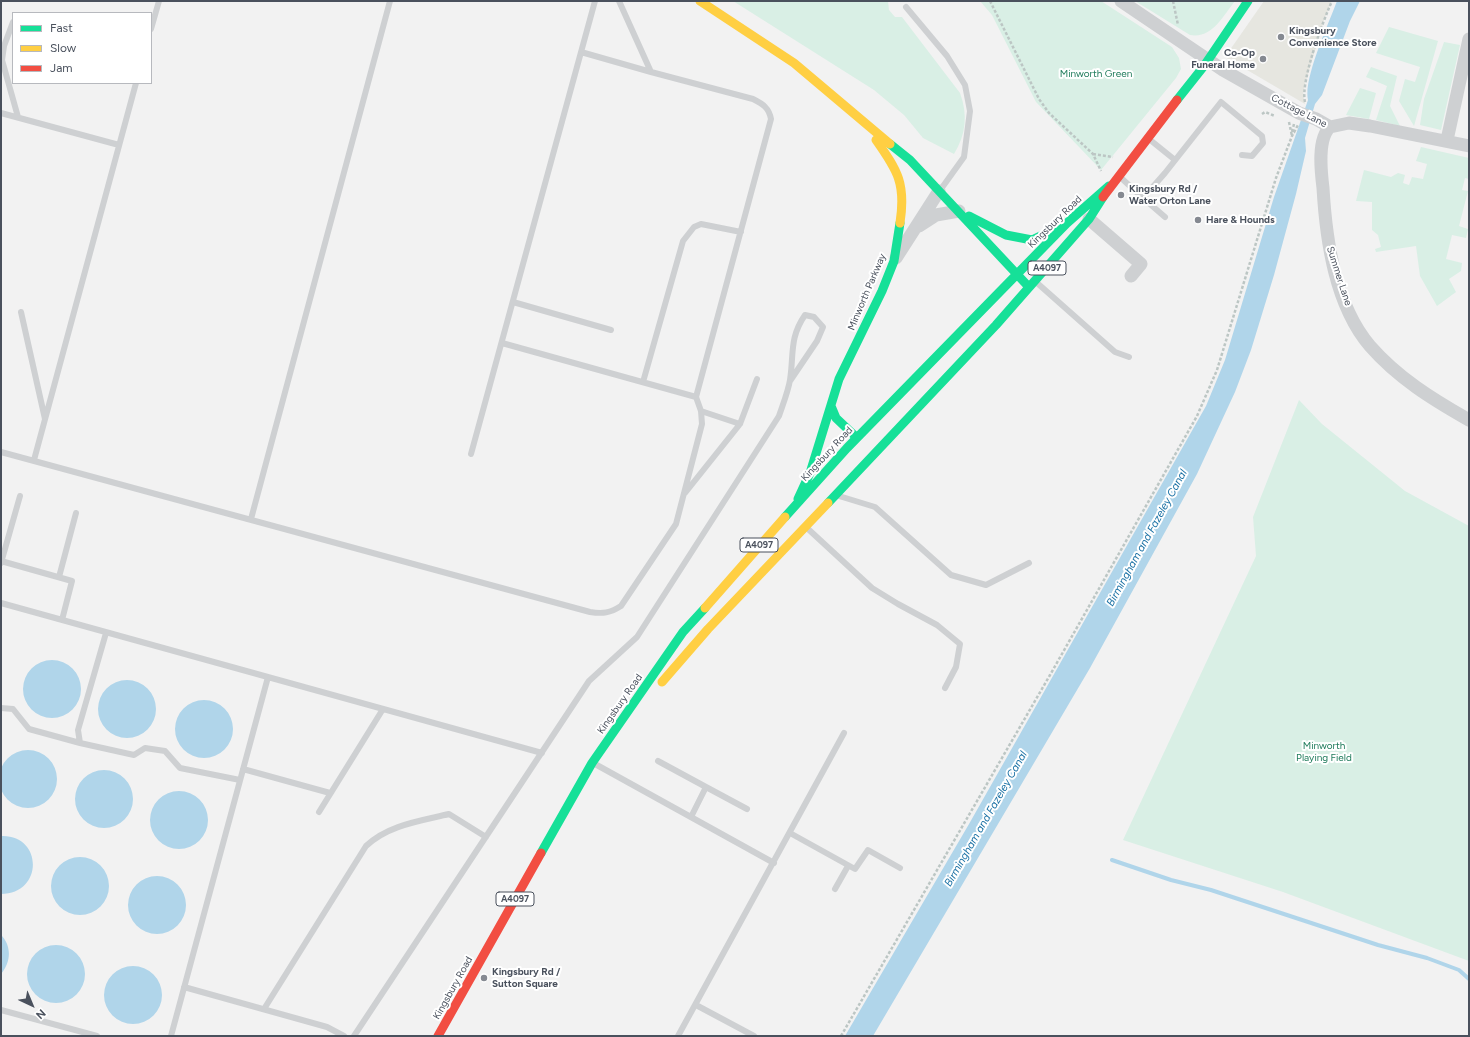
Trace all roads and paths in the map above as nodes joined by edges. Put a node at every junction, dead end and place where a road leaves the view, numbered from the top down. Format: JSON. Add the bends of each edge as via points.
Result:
{"nodes":[{"id":1,"x":158,"y":1,"type":"edge"},
{"id":2,"x":390,"y":1,"type":"edge"},
{"id":3,"x":596,"y":1,"type":"edge"},
{"id":4,"x":619,"y":1,"type":"edge"},
{"id":5,"x":700,"y":1,"type":"edge"},
{"id":6,"x":990,"y":1,"type":"edge"},
{"id":7,"x":1121,"y":1,"type":"edge"},
{"id":8,"x":1173,"y":1,"type":"edge"},
{"id":9,"x":1248,"y":1,"type":"edge"},
{"id":10,"x":1332,"y":1,"type":"edge"},
{"id":11,"x":906,"y":7,"type":"dead end"},
{"id":12,"x":12,"y":25,"type":"edge"},
{"id":13,"x":152,"y":25,"type":"edge"},
{"id":14,"x":1175,"y":36,"type":"junction"},
{"id":15,"x":1469,"y":39,"type":"edge"},
{"id":16,"x":582,"y":52,"type":"junction"},
{"id":17,"x":1208,"y":61,"type":"junction"},
{"id":18,"x":651,"y":72,"type":"junction"},
{"id":19,"x":136,"y":84,"type":"edge"},
{"id":20,"x":1,"y":113,"type":"edge"},
{"id":21,"x":1262,"y":114,"type":"dead end"},
{"id":22,"x":1298,"y":115,"type":"junction"},
{"id":23,"x":18,"y":117,"type":"junction"},
{"id":24,"x":1279,"y":117,"type":"dead end"},
{"id":25,"x":1286,"y":119,"type":"dead end"},
{"id":26,"x":863,"y":121,"type":"junction"},
{"id":27,"x":1330,"y":127,"type":"junction"},
{"id":28,"x":1295,"y":132,"type":"junction"},
{"id":29,"x":1292,"y":136,"type":"junction"},
{"id":30,"x":1148,"y":138,"type":"junction"},
{"id":31,"x":1447,"y":140,"type":"junction"},
{"id":32,"x":119,"y":145,"type":"junction"},
{"id":33,"x":1469,"y":146,"type":"edge"},
{"id":34,"x":1242,"y":155,"type":"dead end"},
{"id":35,"x":1175,"y":160,"type":"junction"},
{"id":36,"x":1118,"y":175,"type":"junction"},
{"id":37,"x":1109,"y":186,"type":"junction"},
{"id":38,"x":939,"y":191,"type":"junction"},
{"id":39,"x":1143,"y":198,"type":"junction"},
{"id":40,"x":959,"y":211,"type":"junction"},
{"id":41,"x":1164,"y":217,"type":"dead end"},
{"id":42,"x":1089,"y":219,"type":"junction"},
{"id":43,"x":1068,"y":223,"type":"junction"},
{"id":44,"x":916,"y":228,"type":"junction"},
{"id":45,"x":741,"y":232,"type":"junction"},
{"id":46,"x":894,"y":261,"type":"junction"},
{"id":47,"x":1018,"y":274,"type":"junction"},
{"id":48,"x":1131,"y":276,"type":"dead end"},
{"id":49,"x":1032,"y":284,"type":"junction"},
{"id":50,"x":513,"y":302,"type":"junction"},
{"id":51,"x":21,"y":312,"type":"dead end"},
{"id":52,"x":612,"y":330,"type":"dead end"},
{"id":53,"x":502,"y":343,"type":"junction"},
{"id":54,"x":977,"y":344,"type":"junction"},
{"id":55,"x":1129,"y":357,"type":"dead end"},
{"id":56,"x":949,"y":362,"type":"dead end"},
{"id":57,"x":757,"y":379,"type":"dead end"},
{"id":58,"x":790,"y":381,"type":"junction"},
{"id":59,"x":643,"y":382,"type":"junction"},
{"id":60,"x":696,"y":397,"type":"junction"},
{"id":61,"x":831,"y":406,"type":"junction"},
{"id":62,"x":701,"y":411,"type":"junction"},
{"id":63,"x":1469,"y":420,"type":"edge"},
{"id":64,"x":45,"y":421,"type":"junction"},
{"id":65,"x":740,"y":424,"type":"junction"},
{"id":66,"x":874,"y":435,"type":"dead end"},
{"id":67,"x":857,"y":438,"type":"junction"},
{"id":68,"x":1,"y":452,"type":"edge"},
{"id":69,"x":471,"y":454,"type":"dead end"},
{"id":70,"x":34,"y":460,"type":"junction"},
{"id":71,"x":836,"y":460,"type":"junction"},
{"id":72,"x":825,"y":489,"type":"dead end"},
{"id":73,"x":684,"y":495,"type":"junction"},
{"id":74,"x":836,"y":495,"type":"junction"},
{"id":75,"x":20,"y":496,"type":"dead end"},
{"id":76,"x":796,"y":504,"type":"junction"},
{"id":77,"x":76,"y":513,"type":"dead end"},
{"id":78,"x":252,"y":519,"type":"junction"},
{"id":79,"x":806,"y":526,"type":"junction"},
{"id":80,"x":776,"y":541,"type":"dead end"},
{"id":81,"x":1,"y":562,"type":"edge"},
{"id":82,"x":1029,"y":563,"type":"dead end"},
{"id":83,"x":59,"y":577,"type":"junction"},
{"id":84,"x":1,"y":603,"type":"edge"},
{"id":85,"x":62,"y":620,"type":"junction"},
{"id":86,"x":683,"y":632,"type":"junction"},
{"id":87,"x":106,"y":633,"type":"junction"},
{"id":88,"x":268,"y":678,"type":"junction"},
{"id":89,"x":945,"y":688,"type":"dead end"},
{"id":90,"x":1,"y":708,"type":"edge"},
{"id":91,"x":383,"y":709,"type":"junction"},
{"id":92,"x":844,"y":733,"type":"dead end"},
{"id":93,"x":80,"y":743,"type":"junction"},
{"id":94,"x":542,"y":753,"type":"junction"},
{"id":95,"x":658,"y":761,"type":"dead end"},
{"id":96,"x":592,"y":763,"type":"junction"},
{"id":97,"x":243,"y":769,"type":"junction"},
{"id":98,"x":240,"y":780,"type":"junction"},
{"id":99,"x":706,"y":787,"type":"junction"},
{"id":100,"x":330,"y":793,"type":"junction"},
{"id":101,"x":747,"y":809,"type":"dead end"},
{"id":102,"x":319,"y":812,"type":"dead end"},
{"id":103,"x":691,"y":817,"type":"junction"},
{"id":104,"x":790,"y":834,"type":"junction"},
{"id":105,"x":486,"y":838,"type":"junction"},
{"id":106,"x":774,"y":863,"type":"junction"},
{"id":107,"x":848,"y":866,"type":"junction"},
{"id":108,"x":900,"y":868,"type":"dead end"},
{"id":109,"x":835,"y":889,"type":"dead end"},
{"id":110,"x":184,"y":987,"type":"junction"},
{"id":111,"x":696,"y":1005,"type":"junction"},
{"id":112,"x":264,"y":1009,"type":"junction"},
{"id":113,"x":1,"y":1010,"type":"edge"},
{"id":114,"x":97,"y":1036,"type":"edge"},
{"id":115,"x":171,"y":1036,"type":"edge"},
{"id":116,"x":344,"y":1036,"type":"edge"},
{"id":117,"x":354,"y":1036,"type":"edge"},
{"id":118,"x":438,"y":1036,"type":"edge"},
{"id":119,"x":678,"y":1036,"type":"edge"},
{"id":120,"x":754,"y":1036,"type":"edge"},
{"id":121,"x":841,"y":1036,"type":"edge"}],
"edges":[{"from":1,"to":13,"type":"lane"},
{"from":2,"to":78,"type":"lane"},
{"from":3,"to":16,"type":"lane"},
{"from":4,"to":18,"type":"lane"},
{"from":5,"to":26,"type":"main road","name":"Minworth Parkway","via":[[794,63]]},
{"from":6,"to":37,"type":"path","via":[[1038,99],[1093,154]]},
{"from":7,"to":14,"type":"street","name":"Cottage Lane"},
{"from":8,"to":14,"type":"path","via":[[1179,29]]},
{"from":9,"to":17,"type":"main road","name":"Kingsbury Road","number":"A4097"},
{"from":10,"to":22,"type":"path","via":[[1324,20]]},
{"from":11,"to":38,"type":"lane","via":[[947,56],[965,85],[970,111],[964,157]]},
{"from":12,"to":23,"type":"lane","via":[[2,60],[11,100]]},
{"from":14,"to":17,"type":"street","name":"Cottage Lane"},
{"from":15,"to":31,"type":"street"},
{"from":16,"to":18,"type":"lane"},
{"from":16,"to":50,"type":"lane"},
{"from":17,"to":22,"type":"street","name":"Cottage Lane"},
{"from":17,"to":30,"type":"main road","name":"Kingsbury Road","number":"A4097"},
{"from":18,"to":45,"type":"lane","via":[[753,99],[770,112],[771,119]]},
{"from":19,"to":32,"type":"lane"},
{"from":20,"to":23,"type":"lane"},
{"from":21,"to":24,"type":"path","via":[[1266,112]]},
{"from":22,"to":27,"type":"street","name":"Cottage Lane","via":[[1316,119]]},
{"from":22,"to":28,"type":"path"},
{"from":22,"to":28,"type":"path","via":[[1292,132]]},
{"from":23,"to":32,"type":"lane"},
{"from":25,"to":29,"type":"path"},
{"from":26,"to":38,"type":"main road","name":"Minworth Parkway","via":[[910,160]]},
{"from":26,"to":46,"type":"main road","name":"Minworth Parkway","via":[[896,169],[902,191],[901,218]]},
{"from":27,"to":31,"type":"street","name":"Cottage Lane","via":[[1349,123]]},
{"from":27,"to":63,"type":"street","name":"Summer Lane","via":[[1323,137],[1321,168],[1328,244],[1343,297],[1357,327],[1369,345],[1396,372],[1437,402]]},
{"from":28,"to":29,"type":"path"},
{"from":29,"to":121,"type":"path","via":[[1276,178],[1223,352],[1197,416]]},
{"from":30,"to":35,"type":"lane"},
{"from":30,"to":36,"type":"main road","name":"Kingsbury Road","number":"A4097"},
{"from":31,"to":33,"type":"street","name":"Cottage Lane"},
{"from":32,"to":64,"type":"lane"},
{"from":34,"to":35,"type":"lane","via":[[1252,156],[1263,143],[1262,136],[1221,102]]},
{"from":35,"to":39,"type":"lane"},
{"from":36,"to":37,"type":"main road","name":"Kingsbury Road","number":"A4097"},
{"from":36,"to":39,"type":"lane"},
{"from":37,"to":42,"type":"main road","name":"Kingsbury Road","number":"A4097"},
{"from":37,"to":43,"type":"main road","name":"Kingsbury Road","number":"A4097"},
{"from":38,"to":40,"type":"main road","name":"Minworth Parkway"},
{"from":38,"to":44,"type":"street"},
{"from":39,"to":41,"type":"lane"},
{"from":40,"to":43,"type":"main road","name":"Minworth Parkway","via":[[1006,235],[1032,240]]},
{"from":40,"to":44,"type":"street","via":[[936,215]]},
{"from":40,"to":47,"type":"main road","name":"Minworth Parkway"},
{"from":42,"to":48,"type":"street","via":[[1141,264]]},
{"from":42,"to":49,"type":"main road","name":"Kingsbury Road","number":"A4097"},
{"from":43,"to":47,"type":"main road","name":"Kingsbury Road","number":"A4097"},
{"from":44,"to":46,"type":"street"},
{"from":45,"to":59,"type":"lane","via":[[701,224],[694,227],[683,241]]},
{"from":45,"to":60,"type":"lane"},
{"from":46,"to":61,"type":"main road","name":"Minworth Parkway","via":[[839,379]]},
{"from":47,"to":49,"type":"main road","name":"Minworth Parkway"},
{"from":47,"to":67,"type":"main road","name":"Kingsbury Road","number":"A4097"},
{"from":49,"to":54,"type":"main road","name":"Kingsbury Road","number":"A4097"},
{"from":49,"to":55,"type":"lane","via":[[1115,352]]},
{"from":50,"to":52,"type":"lane"},
{"from":50,"to":53,"type":"lane"},
{"from":51,"to":64,"type":"lane"},
{"from":53,"to":59,"type":"lane"},
{"from":53,"to":69,"type":"lane"},
{"from":54,"to":56,"type":"main road"},
{"from":54,"to":74,"type":"main road","name":"Kingsbury Road","number":"A4097"},
{"from":57,"to":65,"type":"lane"},
{"from":58,"to":58,"type":"lane","via":[[796,327],[805,315],[814,317],[822,327],[817,341]]},
{"from":58,"to":94,"type":"lane","via":[[779,416],[637,637],[589,682]]},
{"from":59,"to":60,"type":"lane"},
{"from":60,"to":62,"type":"lane"},
{"from":61,"to":67,"type":"main road","via":[[836,418]]},
{"from":61,"to":76,"type":"main road","name":"Minworth Parkway","via":[[810,473]]},
{"from":62,"to":65,"type":"lane"},
{"from":62,"to":73,"type":"lane","via":[[702,424]]},
{"from":64,"to":70,"type":"lane"},
{"from":65,"to":73,"type":"lane"},
{"from":66,"to":67,"type":"main road","via":[[869,438]]},
{"from":67,"to":71,"type":"main road","name":"Kingsbury Road","number":"A4097"},
{"from":68,"to":70,"type":"lane"},
{"from":70,"to":78,"type":"lane","via":[[114,484]]},
{"from":71,"to":74,"type":"main road"},
{"from":71,"to":76,"type":"main road","name":"Kingsbury Road","number":"A4097"},
{"from":72,"to":74,"type":"main road"},
{"from":73,"to":78,"type":"lane","via":[[676,524],[621,606],[603,614]]},
{"from":74,"to":79,"type":"main road","name":"Kingsbury Road","number":"A4097"},
{"from":74,"to":82,"type":"lane","via":[[875,507],[951,575],[986,585]]},
{"from":75,"to":81,"type":"lane"},
{"from":76,"to":86,"type":"main road","name":"Kingsbury Road","number":"A4097"},
{"from":77,"to":83,"type":"lane"},
{"from":79,"to":89,"type":"lane","via":[[872,588],[937,625],[960,644],[956,667]]},
{"from":79,"to":96,"type":"main road","name":"Kingsbury Road","number":"A4097","via":[[708,628]]},
{"from":80,"to":86,"type":"main road","via":[[728,593]]},
{"from":81,"to":83,"type":"lane"},
{"from":83,"to":85,"type":"lane","via":[[72,581]]},
{"from":84,"to":85,"type":"lane"},
{"from":85,"to":87,"type":"lane"},
{"from":86,"to":96,"type":"main road","name":"Kingsbury Road","number":"A4097"},
{"from":87,"to":88,"type":"lane"},
{"from":87,"to":93,"type":"lane","via":[[78,730]]},
{"from":88,"to":91,"type":"lane"},
{"from":88,"to":97,"type":"lane"},
{"from":90,"to":93,"type":"lane","via":[[13,709],[29,729]]},
{"from":91,"to":94,"type":"lane"},
{"from":91,"to":100,"type":"lane"},
{"from":92,"to":104,"type":"lane"},
{"from":93,"to":98,"type":"lane","via":[[134,755],[145,748],[165,751],[180,768]]},
{"from":94,"to":105,"type":"lane"},
{"from":95,"to":99,"type":"lane"},
{"from":96,"to":103,"type":"lane"},
{"from":96,"to":118,"type":"main road","name":"Kingsbury Road","number":"A4097"},
{"from":97,"to":98,"type":"lane"},
{"from":97,"to":100,"type":"lane"},
{"from":98,"to":110,"type":"lane"},
{"from":99,"to":101,"type":"lane"},
{"from":99,"to":103,"type":"lane"},
{"from":100,"to":102,"type":"lane"},
{"from":103,"to":106,"type":"lane"},
{"from":104,"to":106,"type":"lane"},
{"from":104,"to":107,"type":"lane"},
{"from":105,"to":112,"type":"lane","via":[[449,814],[396,828],[377,836],[366,846]]},
{"from":105,"to":117,"type":"lane"},
{"from":106,"to":111,"type":"lane"},
{"from":107,"to":108,"type":"lane","via":[[855,869],[868,850]]},
{"from":107,"to":109,"type":"lane"},
{"from":110,"to":112,"type":"lane"},
{"from":110,"to":115,"type":"lane"},
{"from":111,"to":119,"type":"lane"},
{"from":111,"to":120,"type":"lane"},
{"from":112,"to":116,"type":"lane","via":[[327,1027]]},
{"from":113,"to":114,"type":"lane"}]}
